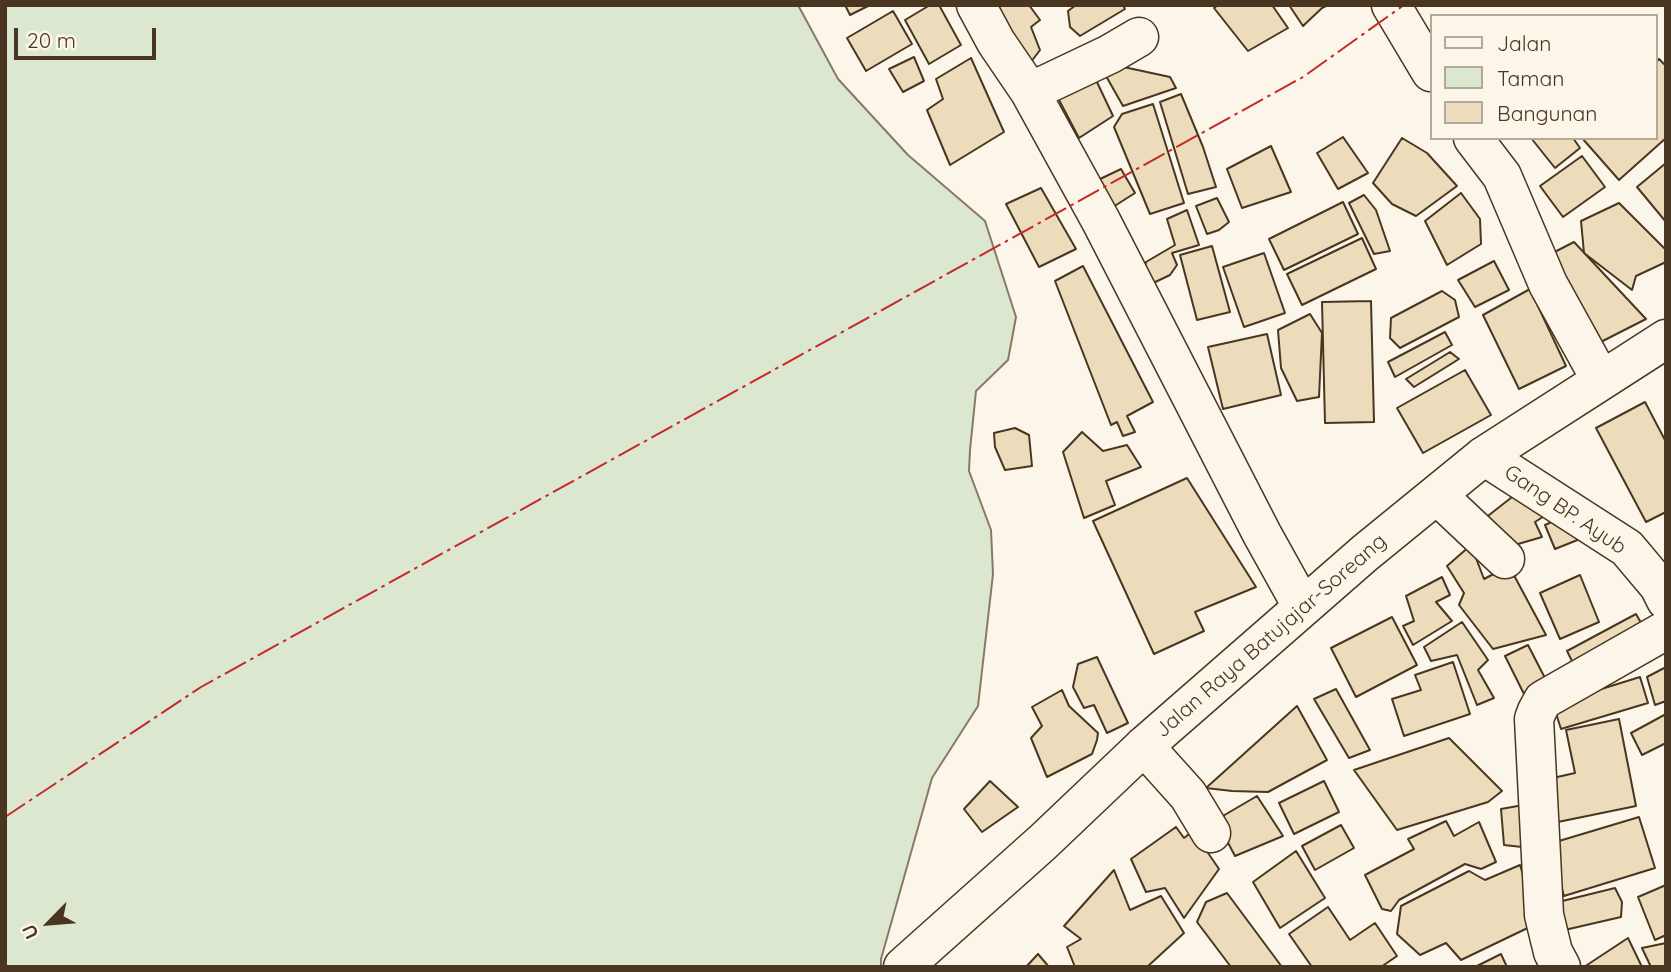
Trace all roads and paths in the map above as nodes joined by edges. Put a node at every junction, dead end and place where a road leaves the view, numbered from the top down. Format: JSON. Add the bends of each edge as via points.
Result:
{"nodes":[{"id":1,"x":976,"y":5,"type":"edge"},
{"id":2,"x":1391,"y":5,"type":"edge"},
{"id":3,"x":1139,"y":37,"type":"dead end"},
{"id":4,"x":1430,"y":70,"type":"edge"},
{"id":5,"x":1030,"y":92,"type":"junction"},
{"id":6,"x":1475,"y":140,"type":"edge"},
{"id":7,"x":1666,"y":339,"type":"edge"},
{"id":8,"x":1601,"y":380,"type":"junction"},
{"id":9,"x":1484,"y":456,"type":"junction"},
{"id":10,"x":1437,"y":495,"type":"junction"},
{"id":11,"x":1505,"y":559,"type":"dead end"},
{"id":12,"x":1666,"y":600,"type":"edge"},
{"id":13,"x":1302,"y":606,"type":"junction"},
{"id":14,"x":1666,"y":630,"type":"edge"},
{"id":15,"x":1144,"y":746,"type":"junction"},
{"id":16,"x":1211,"y":833,"type":"dead end"},
{"id":17,"x":902,"y":967,"type":"edge"},
{"id":18,"x":1561,"y":967,"type":"edge"}],
"edges":[{"from":1,"to":5,"type":"main road"},
{"from":2,"to":4,"type":"main road"},
{"from":3,"to":5,"type":"main road"},
{"from":5,"to":13,"type":"main road"},
{"from":6,"to":8,"type":"main road","via":[[1502,176],[1548,285]]},
{"from":7,"to":8,"type":"main road","name":"Jalan Raya Batujajar-Soreang"},
{"from":8,"to":9,"type":"main road","name":"Jalan Raya Batujajar-Soreang"},
{"from":9,"to":10,"type":"main road","name":"Jalan Raya Batujajar-Soreang"},
{"from":9,"to":12,"type":"main road","name":"Gang BP. Ayub","via":[[1627,548],[1660,586]]},
{"from":10,"to":11,"type":"main road"},
{"from":10,"to":13,"type":"main road","name":"Jalan Raya Batujajar-Soreang"},
{"from":13,"to":15,"type":"main road","name":"Jalan Raya Batujajar-Soreang"},
{"from":14,"to":18,"type":"main road","via":[[1543,700],[1534,719],[1544,915]]},
{"from":15,"to":16,"type":"main road","via":[[1188,795]]},
{"from":15,"to":17,"type":"main road","name":"Jalan Raya Batujajar-Soreang"}]}
